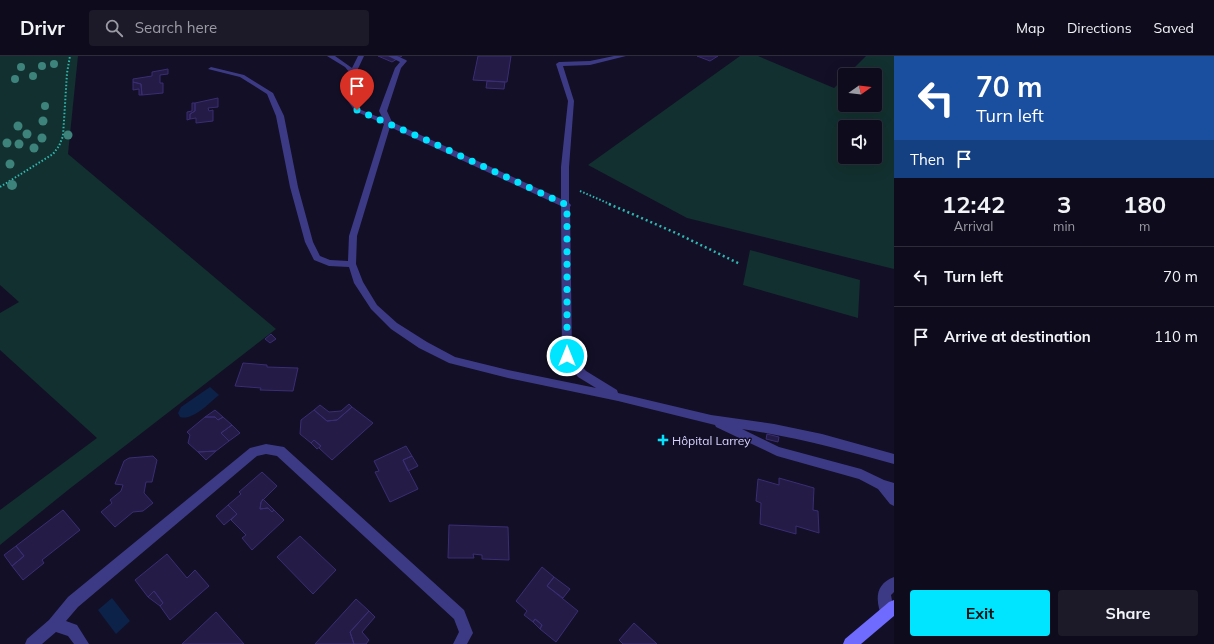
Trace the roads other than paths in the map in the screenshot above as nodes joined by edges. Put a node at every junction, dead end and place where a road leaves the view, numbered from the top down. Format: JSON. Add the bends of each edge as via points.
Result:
{"nodes":[{"id":1,"x":330,"y":56,"type":"edge"},
{"id":2,"x":361,"y":56,"type":"edge"},
{"id":3,"x":391,"y":56,"type":"edge"},
{"id":4,"x":623,"y":56,"type":"edge"},
{"id":5,"x":211,"y":69,"type":"dead end"},
{"id":6,"x":353,"y":74,"type":"junction"},
{"id":7,"x":388,"y":122,"type":"junction"},
{"id":8,"x":567,"y":205,"type":"junction"},
{"id":9,"x":352,"y":264,"type":"junction"},
{"id":10,"x":618,"y":396,"type":"junction"},
{"id":11,"x":711,"y":420,"type":"junction"},
{"id":12,"x":894,"y":459,"type":"edge"},
{"id":13,"x":882,"y":485,"type":"junction"},
{"id":14,"x":894,"y":488,"type":"edge"},
{"id":15,"x":894,"y":500,"type":"edge"},
{"id":16,"x":894,"y":583,"type":"edge"},
{"id":17,"x":891,"y":610,"type":"edge"},
{"id":18,"x":54,"y":625,"type":"junction"},
{"id":19,"x":32,"y":644,"type":"edge"},
{"id":20,"x":82,"y":644,"type":"edge"},
{"id":21,"x":460,"y":644,"type":"edge"},
{"id":22,"x":850,"y":644,"type":"edge"}],
"edges":[{"from":1,"to":6,"type":"street","via":[[347,66]]},
{"from":2,"to":6,"type":"street"},
{"from":3,"to":7,"type":"street","via":[[404,61],[398,68],[382,111]]},
{"from":4,"to":8,"type":"street","via":[[590,63],[559,64],[571,102],[566,167]]},
{"from":5,"to":9,"type":"street","via":[[242,76],[270,93],[280,116],[294,188],[309,242],[317,258]]},
{"from":6,"to":7,"type":"street","via":[[348,97],[357,110]]},
{"from":7,"to":8,"type":"street"},
{"from":7,"to":9,"type":"street","via":[[353,236]]},
{"from":8,"to":10,"type":"street","via":[[567,356],[582,374]]},
{"from":9,"to":10,"type":"street","via":[[359,283],[374,307],[394,326],[453,360]]},
{"from":10,"to":11,"type":"street"},
{"from":11,"to":12,"type":"street","via":[[774,428]]},
{"from":11,"to":13,"type":"street","via":[[776,450],[861,474]]},
{"from":13,"to":14,"type":"street"},
{"from":13,"to":15,"type":"street"},
{"from":16,"to":17,"type":"street","via":[[884,593]]},
{"from":17,"to":22,"type":"street"},
{"from":18,"to":19,"type":"street"},
{"from":18,"to":20,"type":"street","via":[[72,630]]},
{"from":18,"to":21,"type":"street","via":[[79,597],[254,452],[266,449],[280,451],[459,615],[466,633]]}]}
